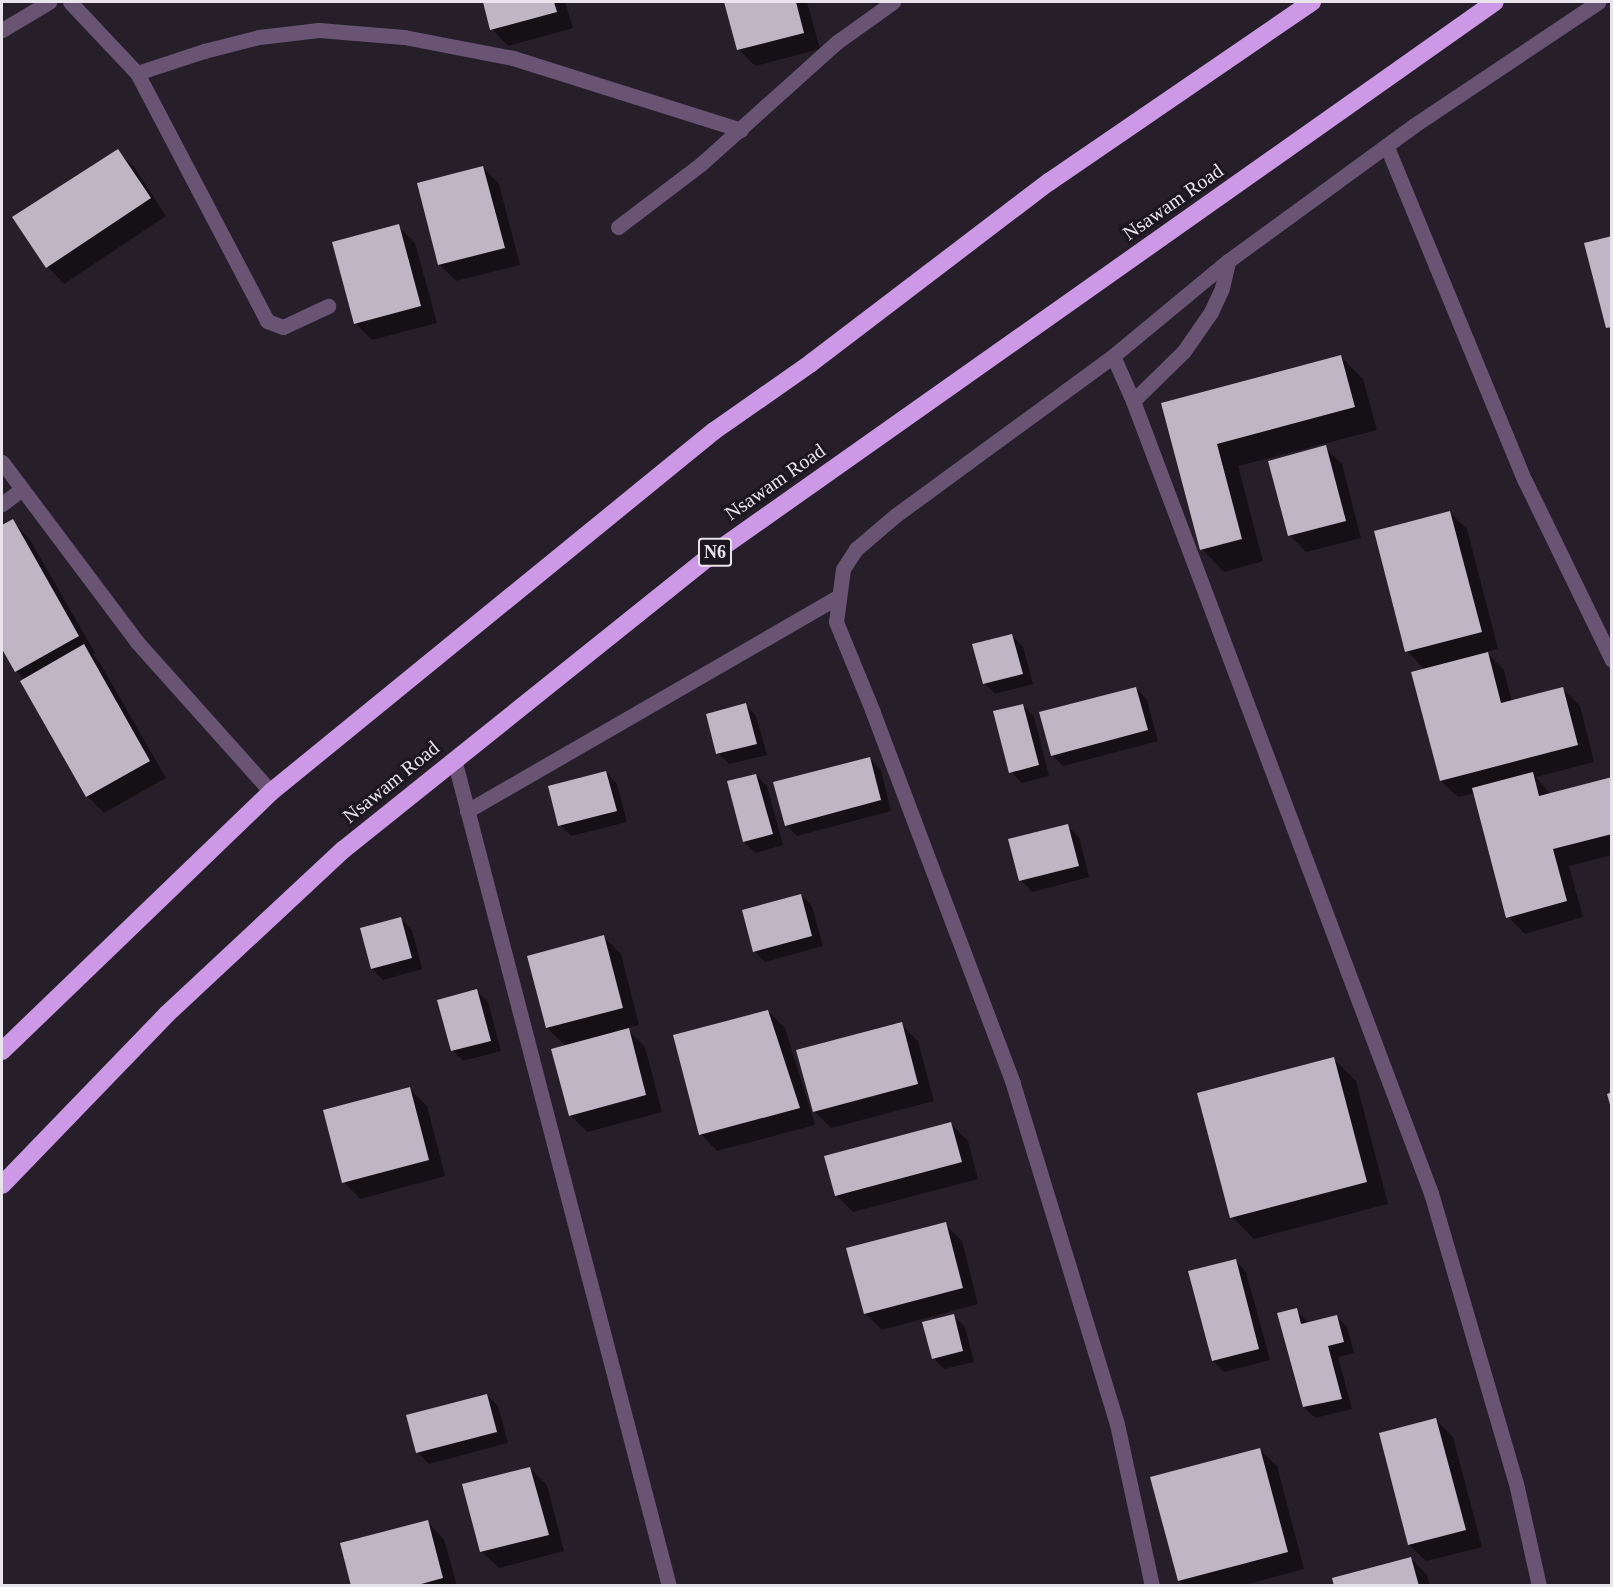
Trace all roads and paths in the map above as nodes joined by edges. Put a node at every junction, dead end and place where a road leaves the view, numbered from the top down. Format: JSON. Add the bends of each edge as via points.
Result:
{"nodes":[{"id":1,"x":49,"y":2,"type":"edge"},
{"id":2,"x":70,"y":2,"type":"edge"},
{"id":3,"x":893,"y":2,"type":"edge"},
{"id":4,"x":1312,"y":2,"type":"edge"},
{"id":5,"x":1496,"y":2,"type":"edge"},
{"id":6,"x":1598,"y":2,"type":"edge"},
{"id":7,"x":2,"y":30,"type":"edge"},
{"id":8,"x":137,"y":73,"type":"junction"},
{"id":9,"x":741,"y":130,"type":"junction"},
{"id":10,"x":1387,"y":147,"type":"junction"},
{"id":11,"x":618,"y":227,"type":"dead end"},
{"id":12,"x":1228,"y":261,"type":"junction"},
{"id":13,"x":328,"y":306,"type":"dead end"},
{"id":14,"x":1113,"y":356,"type":"junction"},
{"id":15,"x":1133,"y":401,"type":"junction"},
{"id":16,"x":2,"y":462,"type":"edge"},
{"id":17,"x":22,"y":489,"type":"junction"},
{"id":18,"x":2,"y":504,"type":"edge"},
{"id":19,"x":837,"y":597,"type":"junction"},
{"id":20,"x":1611,"y":660,"type":"edge"},
{"id":21,"x":454,"y":759,"type":"junction"},
{"id":22,"x":271,"y":792,"type":"junction"},
{"id":23,"x":467,"y":811,"type":"junction"},
{"id":24,"x":2,"y":1051,"type":"edge"},
{"id":25,"x":2,"y":1185,"type":"edge"},
{"id":26,"x":669,"y":1586,"type":"edge"},
{"id":27,"x":1152,"y":1586,"type":"edge"},
{"id":28,"x":1539,"y":1586,"type":"edge"}],
"edges":[{"from":1,"to":7,"type":"street"},
{"from":2,"to":8,"type":"street"},
{"from":3,"to":9,"type":"street","via":[[837,42]]},
{"from":4,"to":22,"type":"highway","via":[[1049,182],[811,363],[714,431]]},
{"from":5,"to":21,"type":"highway","name":"Nsawam Road","number":"N6","via":[[707,558]]},
{"from":6,"to":10,"type":"street"},
{"from":8,"to":9,"type":"street","via":[[259,37],[319,30],[404,36],[513,58]]},
{"from":8,"to":13,"type":"street","via":[[267,321],[283,327]]},
{"from":9,"to":11,"type":"street"},
{"from":10,"to":12,"type":"street"},
{"from":10,"to":20,"type":"street","via":[[1525,481]]},
{"from":12,"to":14,"type":"street"},
{"from":12,"to":15,"type":"street","via":[[1211,312],[1184,351]]},
{"from":14,"to":15,"type":"street"},
{"from":14,"to":19,"type":"street","via":[[896,515],[856,549],[843,569]]},
{"from":15,"to":28,"type":"street","via":[[1431,1193],[1516,1484]]},
{"from":16,"to":17,"type":"street"},
{"from":17,"to":18,"type":"street"},
{"from":17,"to":22,"type":"street","via":[[137,642]]},
{"from":19,"to":23,"type":"street"},
{"from":19,"to":27,"type":"street","via":[[836,622],[845,650],[873,712],[1013,1083],[1117,1424]]},
{"from":21,"to":23,"type":"street"},
{"from":21,"to":25,"type":"highway","name":"Nsawam Road","number":"N6","via":[[343,850],[167,1014]]},
{"from":22,"to":24,"type":"highway"},
{"from":23,"to":26,"type":"street"}]}
